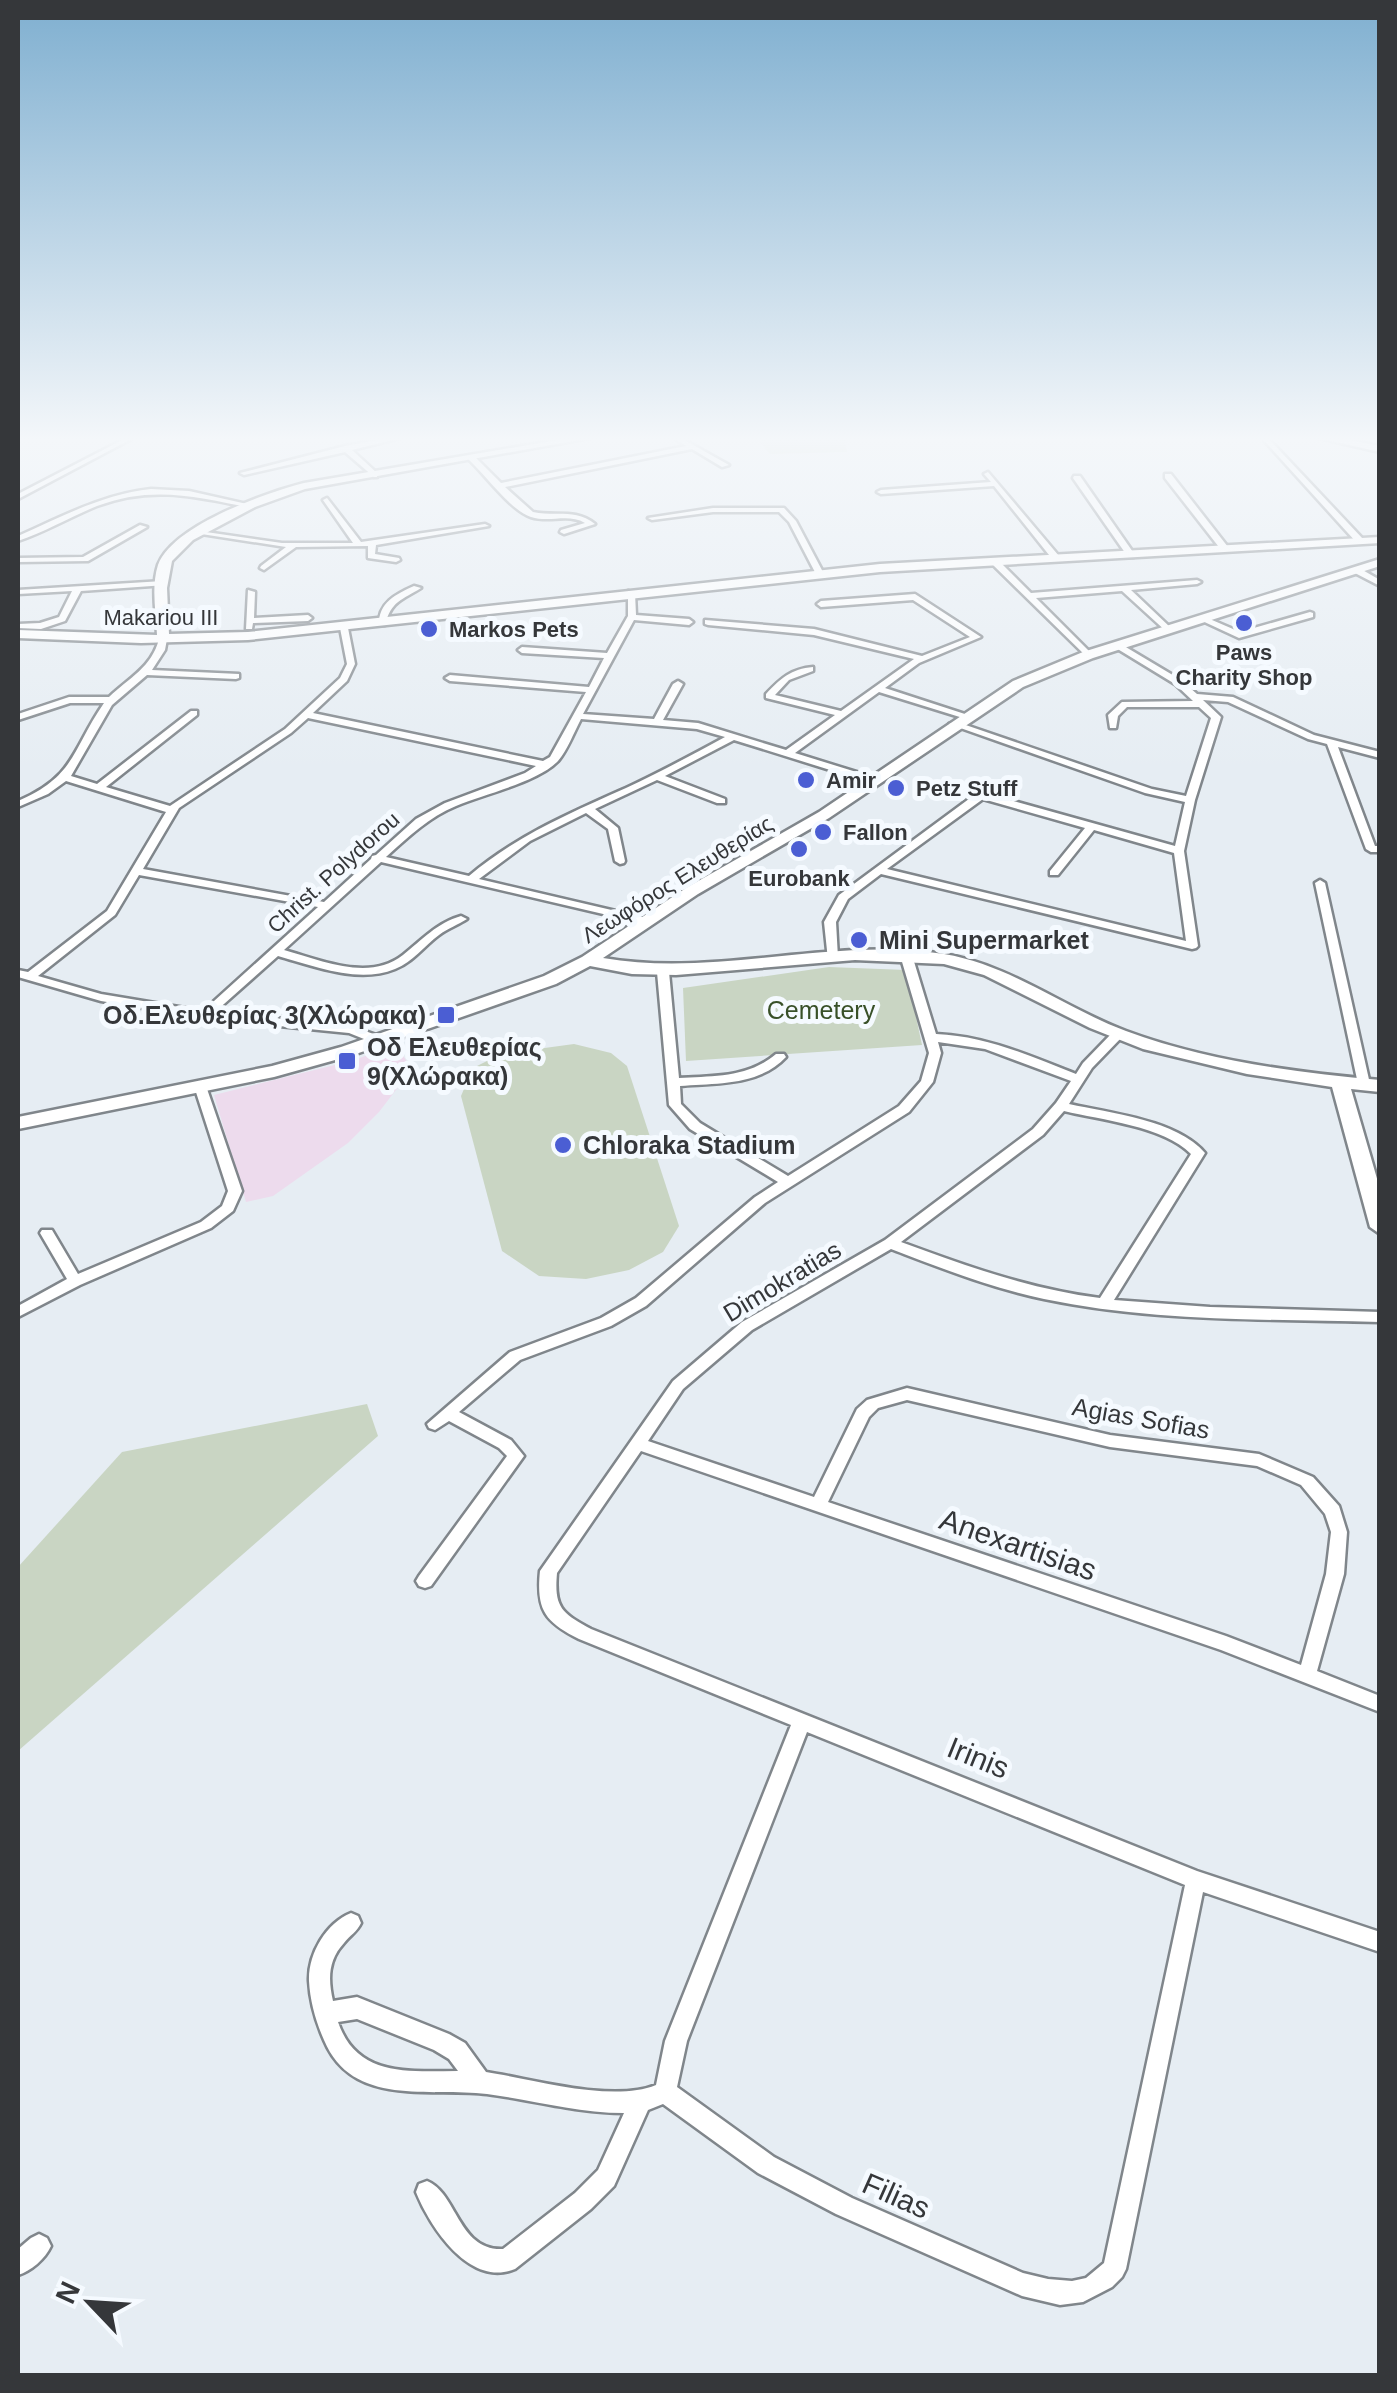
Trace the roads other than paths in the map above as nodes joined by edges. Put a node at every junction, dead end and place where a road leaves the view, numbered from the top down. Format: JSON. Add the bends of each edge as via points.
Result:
{"nodes":[{"id":1,"x":104,"y":548,"type":"edge"},
{"id":2,"x":178,"y":548,"type":"edge"},
{"id":3,"x":291,"y":548,"type":"edge"},
{"id":4,"x":372,"y":548,"type":"edge"},
{"id":5,"x":806,"y":548,"type":"edge"},
{"id":6,"x":1048,"y":548,"type":"edge"},
{"id":7,"x":1125,"y":548,"type":"edge"},
{"id":8,"x":1260,"y":548,"type":"edge"},
{"id":9,"x":1225,"y":550,"type":"joint"},
{"id":10,"x":1131,"y":556,"type":"junction"},
{"id":11,"x":1056,"y":558,"type":"junction"},
{"id":12,"x":18,"y":560,"type":"edge"},
{"id":13,"x":396,"y":560,"type":"dead end"},
{"id":14,"x":994,"y":561,"type":"junction"},
{"id":15,"x":1380,"y":562,"type":"edge"},
{"id":16,"x":264,"y":568,"type":"dead end"},
{"id":17,"x":1356,"y":570,"type":"junction"},
{"id":18,"x":820,"y":574,"type":"junction"},
{"id":19,"x":1197,"y":582,"type":"dead end"},
{"id":20,"x":163,"y":583,"type":"junction"},
{"id":21,"x":1380,"y":584,"type":"edge"},
{"id":22,"x":417,"y":588,"type":"dead end"},
{"id":23,"x":1124,"y":588,"type":"junction"},
{"id":24,"x":76,"y":590,"type":"junction"},
{"id":25,"x":18,"y":592,"type":"edge"},
{"id":26,"x":251,"y":592,"type":"dead end"},
{"id":27,"x":631,"y":593,"type":"junction"},
{"id":28,"x":1030,"y":596,"type":"junction"},
{"id":29,"x":821,"y":604,"type":"dead end"},
{"id":30,"x":1310,"y":615,"type":"dead end"},
{"id":31,"x":631,"y":617,"type":"junction"},
{"id":32,"x":308,"y":618,"type":"dead end"},
{"id":33,"x":1202,"y":619,"type":"junction"},
{"id":34,"x":689,"y":622,"type":"dead end"},
{"id":35,"x":708,"y":622,"type":"dead end"},
{"id":36,"x":382,"y":623,"type":"junction"},
{"id":37,"x":18,"y":626,"type":"edge"},
{"id":38,"x":344,"y":628,"type":"junction"},
{"id":39,"x":249,"y":629,"type":"junction"},
{"id":40,"x":1168,"y":630,"type":"junction"},
{"id":41,"x":18,"y":634,"type":"edge"},
{"id":42,"x":164,"y":639,"type":"junction"},
{"id":43,"x":1119,"y":646,"type":"junction"},
{"id":44,"x":522,"y":650,"type":"dead end"},
{"id":45,"x":1088,"y":655,"type":"junction"},
{"id":46,"x":609,"y":656,"type":"junction"},
{"id":47,"x":921,"y":658,"type":"junction"},
{"id":48,"x":810,"y":668,"type":"dead end"},
{"id":49,"x":146,"y":672,"type":"junction"},
{"id":50,"x":236,"y":676,"type":"dead end"},
{"id":51,"x":450,"y":678,"type":"dead end"},
{"id":52,"x":678,"y":684,"type":"dead end"},
{"id":53,"x":879,"y":689,"type":"junction"},
{"id":54,"x":590,"y":690,"type":"junction"},
{"id":55,"x":112,"y":700,"type":"junction"},
{"id":56,"x":1201,"y":701,"type":"junction"},
{"id":57,"x":194,"y":712,"type":"dead end"},
{"id":58,"x":308,"y":714,"type":"junction"},
{"id":59,"x":844,"y":715,"type":"junction"},
{"id":60,"x":578,"y":716,"type":"junction"},
{"id":61,"x":18,"y":717,"type":"edge"},
{"id":62,"x":658,"y":720,"type":"junction"},
{"id":63,"x":960,"y":720,"type":"junction"},
{"id":64,"x":1114,"y":726,"type":"dead end"},
{"id":65,"x":734,"y":736,"type":"junction"},
{"id":66,"x":1330,"y":741,"type":"junction"},
{"id":67,"x":789,"y":753,"type":"junction"},
{"id":68,"x":1380,"y":755,"type":"edge"},
{"id":69,"x":546,"y":766,"type":"junction"},
{"id":70,"x":65,"y":777,"type":"junction"},
{"id":71,"x":658,"y":777,"type":"junction"},
{"id":72,"x":875,"y":781,"type":"junction"},
{"id":73,"x":102,"y":786,"type":"junction"},
{"id":74,"x":1190,"y":800,"type":"junction"},
{"id":75,"x":721,"y":801,"type":"dead end"},
{"id":76,"x":18,"y":804,"type":"edge"},
{"id":77,"x":587,"y":808,"type":"junction"},
{"id":78,"x":172,"y":810,"type":"junction"},
{"id":79,"x":1091,"y":827,"type":"junction"},
{"id":80,"x":1380,"y":849,"type":"edge"},
{"id":81,"x":1179,"y":851,"type":"junction"},
{"id":82,"x":376,"y":858,"type":"junction"},
{"id":83,"x":620,"y":861,"type":"dead end"},
{"id":84,"x":877,"y":870,"type":"junction"},
{"id":85,"x":136,"y":871,"type":"junction"},
{"id":86,"x":1054,"y":873,"type":"dead end"},
{"id":87,"x":470,"y":880,"type":"junction"},
{"id":88,"x":1320,"y":883,"type":"dead end"},
{"id":89,"x":324,"y":905,"type":"junction"},
{"id":90,"x":461,"y":919,"type":"dead end"},
{"id":91,"x":646,"y":921,"type":"junction"},
{"id":92,"x":614,"y":944,"type":"junction"},
{"id":93,"x":274,"y":951,"type":"junction"},
{"id":94,"x":906,"y":955,"type":"junction"},
{"id":95,"x":832,"y":958,"type":"junction"},
{"id":96,"x":588,"y":960,"type":"junction"},
{"id":97,"x":663,"y":972,"type":"junction"},
{"id":98,"x":23,"y":975,"type":"edge"},
{"id":99,"x":203,"y":1018,"type":"junction"},
{"id":100,"x":1118,"y":1034,"type":"junction"},
{"id":101,"x":933,"y":1038,"type":"junction"},
{"id":102,"x":378,"y":1040,"type":"junction"},
{"id":103,"x":780,"y":1057,"type":"dead end"},
{"id":104,"x":1077,"y":1079,"type":"junction"},
{"id":105,"x":1340,"y":1082,"type":"junction"},
{"id":106,"x":672,"y":1083,"type":"junction"},
{"id":107,"x":1372,"y":1085,"type":"edge"},
{"id":108,"x":200,"y":1086,"type":"junction"},
{"id":109,"x":1061,"y":1106,"type":"junction"},
{"id":110,"x":18,"y":1124,"type":"edge"},
{"id":111,"x":787,"y":1182,"type":"junction"},
{"id":112,"x":1380,"y":1227,"type":"edge"},
{"id":113,"x":47,"y":1233,"type":"dead end"},
{"id":114,"x":890,"y":1243,"type":"junction"},
{"id":115,"x":76,"y":1281,"type":"junction"},
{"id":116,"x":1104,"y":1304,"type":"junction"},
{"id":117,"x":18,"y":1312,"type":"edge"},
{"id":118,"x":1380,"y":1316,"type":"edge"},
{"id":119,"x":637,"y":1443,"type":"junction"},
{"id":120,"x":819,"y":1504,"type":"junction"},
{"id":121,"x":425,"y":1582,"type":"dead end"},
{"id":122,"x":558,"y":1621,"type":"joint"},
{"id":123,"x":1307,"y":1675,"type":"junction"},
{"id":124,"x":1380,"y":1704,"type":"edge"},
{"id":125,"x":800,"y":1722,"type":"junction"},
{"id":126,"x":1196,"y":1880,"type":"junction"},
{"id":127,"x":351,"y":1923,"type":"dead end"},
{"id":128,"x":1380,"y":1942,"type":"edge"},
{"id":129,"x":326,"y":2013,"type":"junction"},
{"id":130,"x":480,"y":2082,"type":"junction"},
{"id":131,"x":666,"y":2092,"type":"junction"},
{"id":132,"x":640,"y":2102,"type":"junction"},
{"id":133,"x":427,"y":2192,"type":"dead end"},
{"id":134,"x":39,"y":2246,"type":"dead end"},
{"id":135,"x":18,"y":2264,"type":"edge"}],
"edges":[{"from":1,"to":12,"type":"street","via":[[85,558]]},
{"from":2,"to":20,"type":"main road","via":[[163,569]]},
{"from":3,"to":16,"type":"street"},
{"from":4,"to":13,"type":"street","via":[[371,556]]},
{"from":5,"to":18,"type":"street"},
{"from":6,"to":11,"type":"street"},
{"from":7,"to":10,"type":"street"},
{"from":8,"to":9,"type":"main road","name":"Makariou III"},
{"from":9,"to":10,"type":"main road","name":"Makariou III"},
{"from":10,"to":11,"type":"main road","name":"Makariou III"},
{"from":11,"to":14,"type":"main road","name":"Makariou III"},
{"from":14,"to":18,"type":"main road","name":"Makariou III"},
{"from":14,"to":28,"type":"street"},
{"from":15,"to":17,"type":"main road","name":"Λεωφόρος Ελευθερίας"},
{"from":17,"to":21,"type":"street"},
{"from":17,"to":33,"type":"main road","name":"Λεωφόρος Ελευθερίας"},
{"from":18,"to":27,"type":"main road","name":"Makariou III"},
{"from":19,"to":23,"type":"street"},
{"from":20,"to":24,"type":"street"},
{"from":20,"to":42,"type":"main road"},
{"from":22,"to":36,"type":"street","via":[[392,600]]},
{"from":23,"to":28,"type":"street"},
{"from":23,"to":40,"type":"street"},
{"from":24,"to":25,"type":"street"},
{"from":24,"to":37,"type":"street","via":[[62,619]]},
{"from":26,"to":39,"type":"street"},
{"from":27,"to":31,"type":"street"},
{"from":27,"to":36,"type":"main road","name":"Makariou III"},
{"from":28,"to":45,"type":"street"},
{"from":29,"to":47,"type":"street","via":[[915,597],[977,637]]},
{"from":30,"to":33,"type":"street","via":[[1239,635]]},
{"from":31,"to":34,"type":"street"},
{"from":31,"to":46,"type":"street"},
{"from":32,"to":39,"type":"street"},
{"from":33,"to":40,"type":"main road","name":"Λεωφόρος Ελευθερίας"},
{"from":35,"to":47,"type":"street","via":[[814,632]]},
{"from":36,"to":38,"type":"main road","name":"Makariou III"},
{"from":38,"to":39,"type":"main road","name":"Makariou III"},
{"from":38,"to":58,"type":"street","via":[[350,669]]},
{"from":39,"to":42,"type":"main road","name":"Makariou III"},
{"from":40,"to":43,"type":"main road","name":"Λεωφόρος Ελευθερίας"},
{"from":41,"to":42,"type":"main road","name":"Makariou III"},
{"from":42,"to":49,"type":"street"},
{"from":43,"to":45,"type":"main road","name":"Λεωφόρος Ελευθερίας"},
{"from":43,"to":56,"type":"street"},
{"from":44,"to":46,"type":"street"},
{"from":45,"to":63,"type":"main road","name":"Λεωφόρος Ελευθερίας","via":[[1018,684]]},
{"from":46,"to":54,"type":"street"},
{"from":47,"to":53,"type":"street"},
{"from":48,"to":59,"type":"street","via":[[786,678],[769,696]]},
{"from":49,"to":50,"type":"street"},
{"from":49,"to":55,"type":"street"},
{"from":51,"to":54,"type":"street"},
{"from":52,"to":62,"type":"street"},
{"from":53,"to":59,"type":"street"},
{"from":53,"to":63,"type":"street"},
{"from":54,"to":60,"type":"street"},
{"from":55,"to":61,"type":"street","via":[[69,700]]},
{"from":55,"to":70,"type":"street"},
{"from":56,"to":64,"type":"street","via":[[1125,704]]},
{"from":56,"to":66,"type":"street","via":[[1230,699]]},
{"from":56,"to":74,"type":"street","via":[[1216,722]]},
{"from":57,"to":73,"type":"street"},
{"from":58,"to":69,"type":"street"},
{"from":58,"to":78,"type":"street"},
{"from":59,"to":67,"type":"street"},
{"from":60,"to":62,"type":"street"},
{"from":60,"to":69,"type":"street"},
{"from":62,"to":65,"type":"street"},
{"from":63,"to":72,"type":"main road","name":"Λεωφόρος Ελευθερίας"},
{"from":63,"to":74,"type":"street"},
{"from":65,"to":67,"type":"street"},
{"from":65,"to":71,"type":"street"},
{"from":66,"to":68,"type":"street"},
{"from":66,"to":80,"type":"street","via":[[1371,849]]},
{"from":67,"to":72,"type":"street"},
{"from":69,"to":82,"type":"street","name":"Christ. Polydorou","via":[[436,811]]},
{"from":70,"to":73,"type":"street"},
{"from":70,"to":76,"type":"street"},
{"from":71,"to":75,"type":"street"},
{"from":71,"to":77,"type":"street"},
{"from":72,"to":91,"type":"main road","name":"Λεωφόρος Ελευθερίας"},
{"from":73,"to":78,"type":"street"},
{"from":74,"to":81,"type":"street"},
{"from":77,"to":83,"type":"street","via":[[609,823]]},
{"from":77,"to":87,"type":"street","via":[[524,838]]},
{"from":78,"to":85,"type":"street"},
{"from":79,"to":81,"type":"street"},
{"from":79,"to":84,"type":"street","via":[[982,795]]},
{"from":79,"to":86,"type":"street"},
{"from":81,"to":84,"type":"street","via":[[1192,946]]},
{"from":82,"to":87,"type":"street"},
{"from":82,"to":89,"type":"street","name":"Christ. Polydorou"},
{"from":84,"to":95,"type":"street","via":[[832,914]]},
{"from":85,"to":89,"type":"street"},
{"from":85,"to":98,"type":"street","via":[[105,919]]},
{"from":87,"to":91,"type":"street"},
{"from":88,"to":107,"type":"street"},
{"from":89,"to":93,"type":"street","name":"Christ. Polydorou"},
{"from":90,"to":93,"type":"street","via":[[380,971]]},
{"from":91,"to":92,"type":"main road","name":"Λεωφόρος Ελευθερίας"},
{"from":92,"to":96,"type":"main road","name":"Λεωφόρος Ελευθερίας"},
{"from":92,"to":97,"type":"main road"},
{"from":93,"to":99,"type":"street","name":"Christ. Polydorou"},
{"from":94,"to":95,"type":"main road"},
{"from":94,"to":100,"type":"main road","via":[[984,969]]},
{"from":94,"to":101,"type":"street"},
{"from":95,"to":97,"type":"main road"},
{"from":96,"to":97,"type":"main road"},
{"from":96,"to":102,"type":"main road","name":"Λεωφόρος Ελευθερίας","via":[[550,980]]},
{"from":97,"to":106,"type":"street"},
{"from":98,"to":99,"type":"street"},
{"from":99,"to":102,"type":"street","via":[[352,1030]]},
{"from":100,"to":104,"type":"street","name":"Dimokratias"},
{"from":100,"to":105,"type":"main road","via":[[1232,1066]]},
{"from":101,"to":104,"type":"street","via":[[990,1045]]},
{"from":101,"to":111,"type":"street","via":[[933,1067],[904,1109]]},
{"from":102,"to":108,"type":"main road","name":"Λεωφόρος Ελευθερίας"},
{"from":103,"to":106,"type":"street","via":[[742,1075]]},
{"from":104,"to":109,"type":"street","name":"Dimokratias"},
{"from":105,"to":107,"type":"main road"},
{"from":105,"to":112,"type":"main road"},
{"from":106,"to":111,"type":"street","via":[[682,1115]]},
{"from":108,"to":110,"type":"main road","name":"Λεωφόρος Ελευθερίας"},
{"from":108,"to":115,"type":"street","via":[[234,1199],[206,1225]]},
{"from":109,"to":114,"type":"street","name":"Dimokratias","via":[[1038,1132]]},
{"from":109,"to":116,"type":"street","via":[[1174,1135],[1198,1153]]},
{"from":111,"to":121,"type":"street","via":[[641,1302],[515,1356],[442,1419],[505,1444],[516,1456]]},
{"from":113,"to":115,"type":"street"},
{"from":114,"to":116,"type":"street","via":[[989,1280]]},
{"from":114,"to":119,"type":"street","name":"Dimokratias","via":[[721,1345],[678,1385]]},
{"from":115,"to":117,"type":"street"},
{"from":116,"to":118,"type":"street"},
{"from":119,"to":120,"type":"street","name":"Anexartisias"},
{"from":119,"to":122,"type":"street","name":"Dimokratias","via":[[549,1571],[545,1600]]},
{"from":120,"to":123,"type":"street","name":"Anexartisias"},
{"from":120,"to":123,"type":"street","name":"Agias Sofias","via":[[863,1412],[907,1394],[1110,1441],[1259,1460],[1322,1492],[1339,1532],[1335,1574]]},
{"from":122,"to":125,"type":"street","name":"Irinis"},
{"from":123,"to":124,"type":"street","name":"Anexartisias"},
{"from":125,"to":126,"type":"street","name":"Irinis"},
{"from":125,"to":131,"type":"street","via":[[676,2041]]},
{"from":126,"to":128,"type":"street","name":"Irinis"},
{"from":126,"to":131,"type":"street","name":"Filias","via":[[1114,2269],[1082,2293],[1052,2294],[1022,2284],[844,2206],[766,2165]]},
{"from":127,"to":129,"type":"street","via":[[320,1961]]},
{"from":129,"to":130,"type":"street","via":[[357,2008],[441,2042]]},
{"from":129,"to":130,"type":"street","via":[[345,2058],[369,2073],[418,2084]]},
{"from":130,"to":132,"type":"street"},
{"from":131,"to":132,"type":"street"},
{"from":132,"to":133,"type":"street","via":[[606,2178],[507,2261],[491,2264],[470,2253]]},
{"from":134,"to":135,"type":"street"}]}
